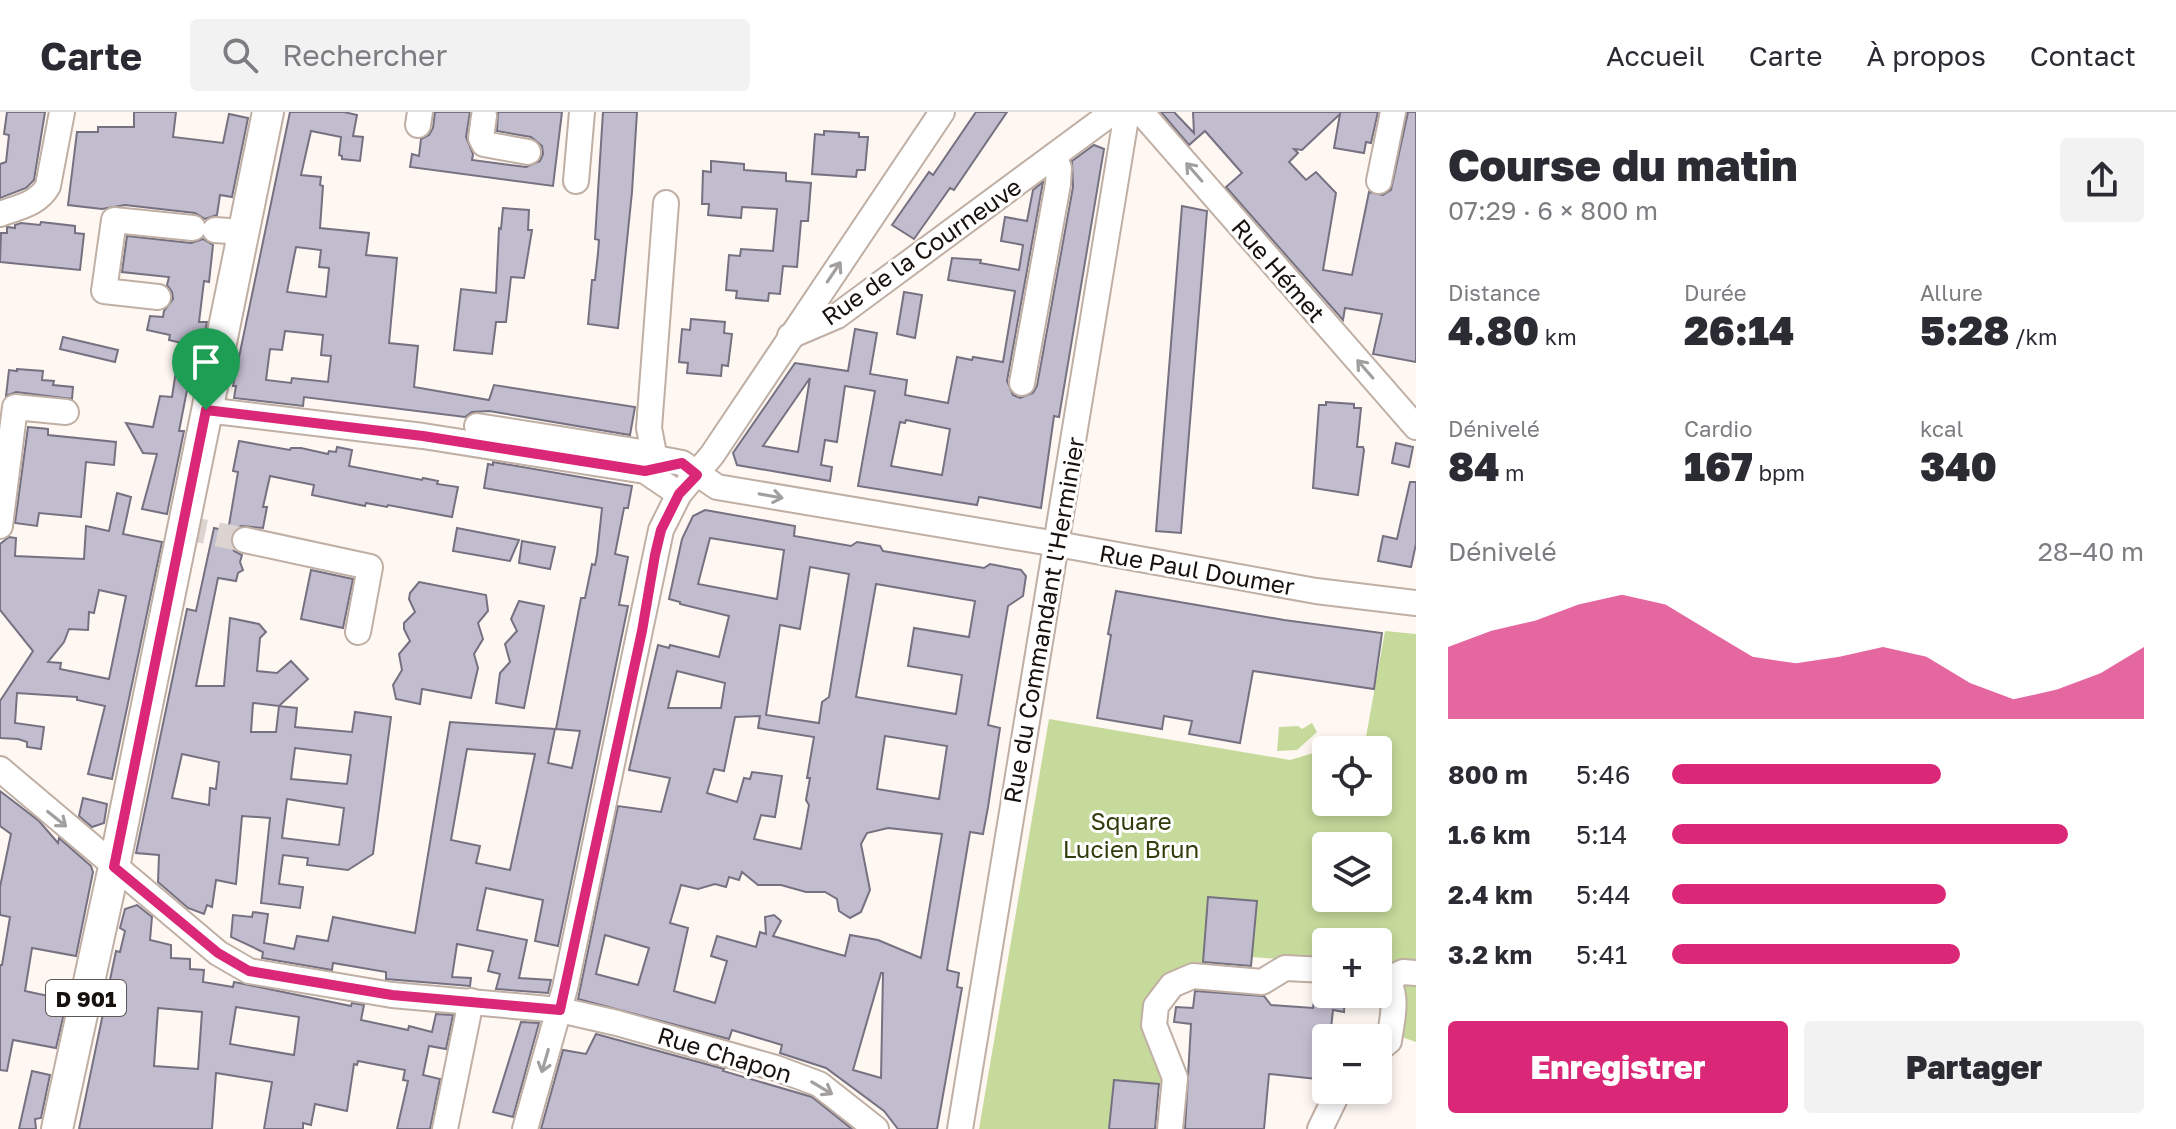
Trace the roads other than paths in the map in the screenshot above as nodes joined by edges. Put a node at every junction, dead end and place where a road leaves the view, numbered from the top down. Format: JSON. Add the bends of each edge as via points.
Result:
{"nodes":[{"id":1,"x":62,"y":112,"type":"edge"},
{"id":2,"x":268,"y":112,"type":"edge"},
{"id":3,"x":582,"y":112,"type":"edge"},
{"id":4,"x":942,"y":112,"type":"edge"},
{"id":5,"x":1113,"y":112,"type":"edge"},
{"id":6,"x":1127,"y":112,"type":"edge"},
{"id":7,"x":1141,"y":112,"type":"edge"},
{"id":8,"x":1393,"y":112,"type":"edge"},
{"id":9,"x":484,"y":116,"type":"dead end"},
{"id":10,"x":528,"y":152,"type":"dead end"},
{"id":11,"x":1054,"y":156,"type":"junction"},
{"id":12,"x":576,"y":181,"type":"dead end"},
{"id":13,"x":1379,"y":181,"type":"dead end"},
{"id":14,"x":666,"y":203,"type":"dead end"},
{"id":15,"x":0,"y":214,"type":"edge"},
{"id":16,"x":217,"y":230,"type":"junction"},
{"id":17,"x":158,"y":297,"type":"dead end"},
{"id":18,"x":790,"y":336,"type":"junction"},
{"id":19,"x":1022,"y":383,"type":"dead end"},
{"id":20,"x":206,"y":410,"type":"junction"},
{"id":21,"x":66,"y":412,"type":"dead end"},
{"id":22,"x":477,"y":426,"type":"dead end"},
{"id":23,"x":1416,"y":427,"type":"edge"},
{"id":24,"x":649,"y":462,"type":"junction"},
{"id":25,"x":689,"y":469,"type":"junction"},
{"id":26,"x":679,"y":494,"type":"junction"},
{"id":27,"x":0,"y":526,"type":"edge"},
{"id":28,"x":245,"y":540,"type":"tunnel mouth"},
{"id":29,"x":1057,"y":544,"type":"junction"},
{"id":30,"x":1416,"y":603,"type":"edge"},
{"id":31,"x":358,"y":632,"type":"dead end"},
{"id":32,"x":0,"y":769,"type":"edge"},
{"id":33,"x":114,"y":867,"type":"junction"},
{"id":34,"x":1312,"y":969,"type":"edge"},
{"id":35,"x":1416,"y":973,"type":"edge"},
{"id":36,"x":1392,"y":975,"type":"edge"},
{"id":37,"x":1392,"y":994,"type":"edge"},
{"id":38,"x":471,"y":1001,"type":"junction"},
{"id":39,"x":560,"y":1010,"type":"junction"},
{"id":40,"x":1391,"y":1024,"type":"edge"},
{"id":41,"x":1332,"y":1104,"type":"edge"},
{"id":42,"x":57,"y":1129,"type":"edge"},
{"id":43,"x":445,"y":1129,"type":"edge"},
{"id":44,"x":525,"y":1129,"type":"edge"},
{"id":45,"x":876,"y":1129,"type":"edge"},
{"id":46,"x":960,"y":1129,"type":"edge"},
{"id":47,"x":1170,"y":1129,"type":"edge"},
{"id":48,"x":1320,"y":1129,"type":"edge"}],
"edges":[{"from":1,"to":15,"type":"street","via":[[43,196]]},
{"from":2,"to":16,"type":"main road","number":"D 901"},
{"from":3,"to":12,"type":"street"},
{"from":18,"to":4,"type":"street","one_way":true},
{"from":5,"to":11,"type":"street","name":"Rue de la Courneuve"},
{"from":6,"to":29,"type":"street","name":"Rue du Commandant l'Herminier"},
{"from":23,"to":7,"type":"street","name":"Rue Hémet","one_way":true},
{"from":8,"to":13,"type":"street"},
{"from":9,"to":10,"type":"street","via":[[484,144]]},
{"from":11,"to":18,"type":"street","name":"Rue de la Courneuve","via":[[837,316]]},
{"from":11,"to":19,"type":"street","via":[[1058,184]]},
{"from":14,"to":24,"type":"street"},
{"from":16,"to":17,"type":"street","via":[[114,220],[104,291]]},
{"from":16,"to":20,"type":"main road","number":"D 901"},
{"from":18,"to":25,"type":"street"},
{"from":20,"to":24,"type":"street"},
{"from":20,"to":33,"type":"main road","number":"D 901"},
{"from":21,"to":27,"type":"street","via":[[15,407]]},
{"from":22,"to":24,"type":"street"},
{"from":24,"to":25,"type":"street","name":"Rue Paul Doumer","via":[[661,459]]},
{"from":24,"to":26,"type":"street"},
{"from":25,"to":26,"type":"street"},
{"from":25,"to":29,"type":"street","name":"Rue Paul Doumer","one_way":true,"via":[[717,487]]},
{"from":26,"to":39,"type":"street","via":[[655,555]]},
{"from":28,"to":31,"type":"street","via":[[370,567]]},
{"from":29,"to":30,"type":"street","name":"Rue Paul Doumer","via":[[1316,591]]},
{"from":29,"to":46,"type":"street","name":"Rue du Commandant l'Herminier"},
{"from":32,"to":33,"type":"street","name":"Rue Chapon","one_way":true},
{"from":33,"to":38,"type":"street","name":"Rue Chapon","via":[[218,953],[249,971],[392,995]]},
{"from":33,"to":42,"type":"main road","number":"D 901"},
{"from":34,"to":47,"type":"street","via":[[1285,968],[1262,982],[1193,976],[1172,985],[1156,1006],[1154,1025],[1175,1078]]},
{"from":35,"to":36,"type":"street"},
{"from":37,"to":40,"type":"street"},
{"from":38,"to":39,"type":"street","name":"Rue Chapon"},
{"from":38,"to":43,"type":"street"},
{"from":39,"to":44,"type":"street","one_way":true},
{"from":39,"to":45,"type":"street","name":"Rue Chapon","one_way":true,"via":[[791,1073],[819,1084]]},
{"from":41,"to":48,"type":"street"}]}
